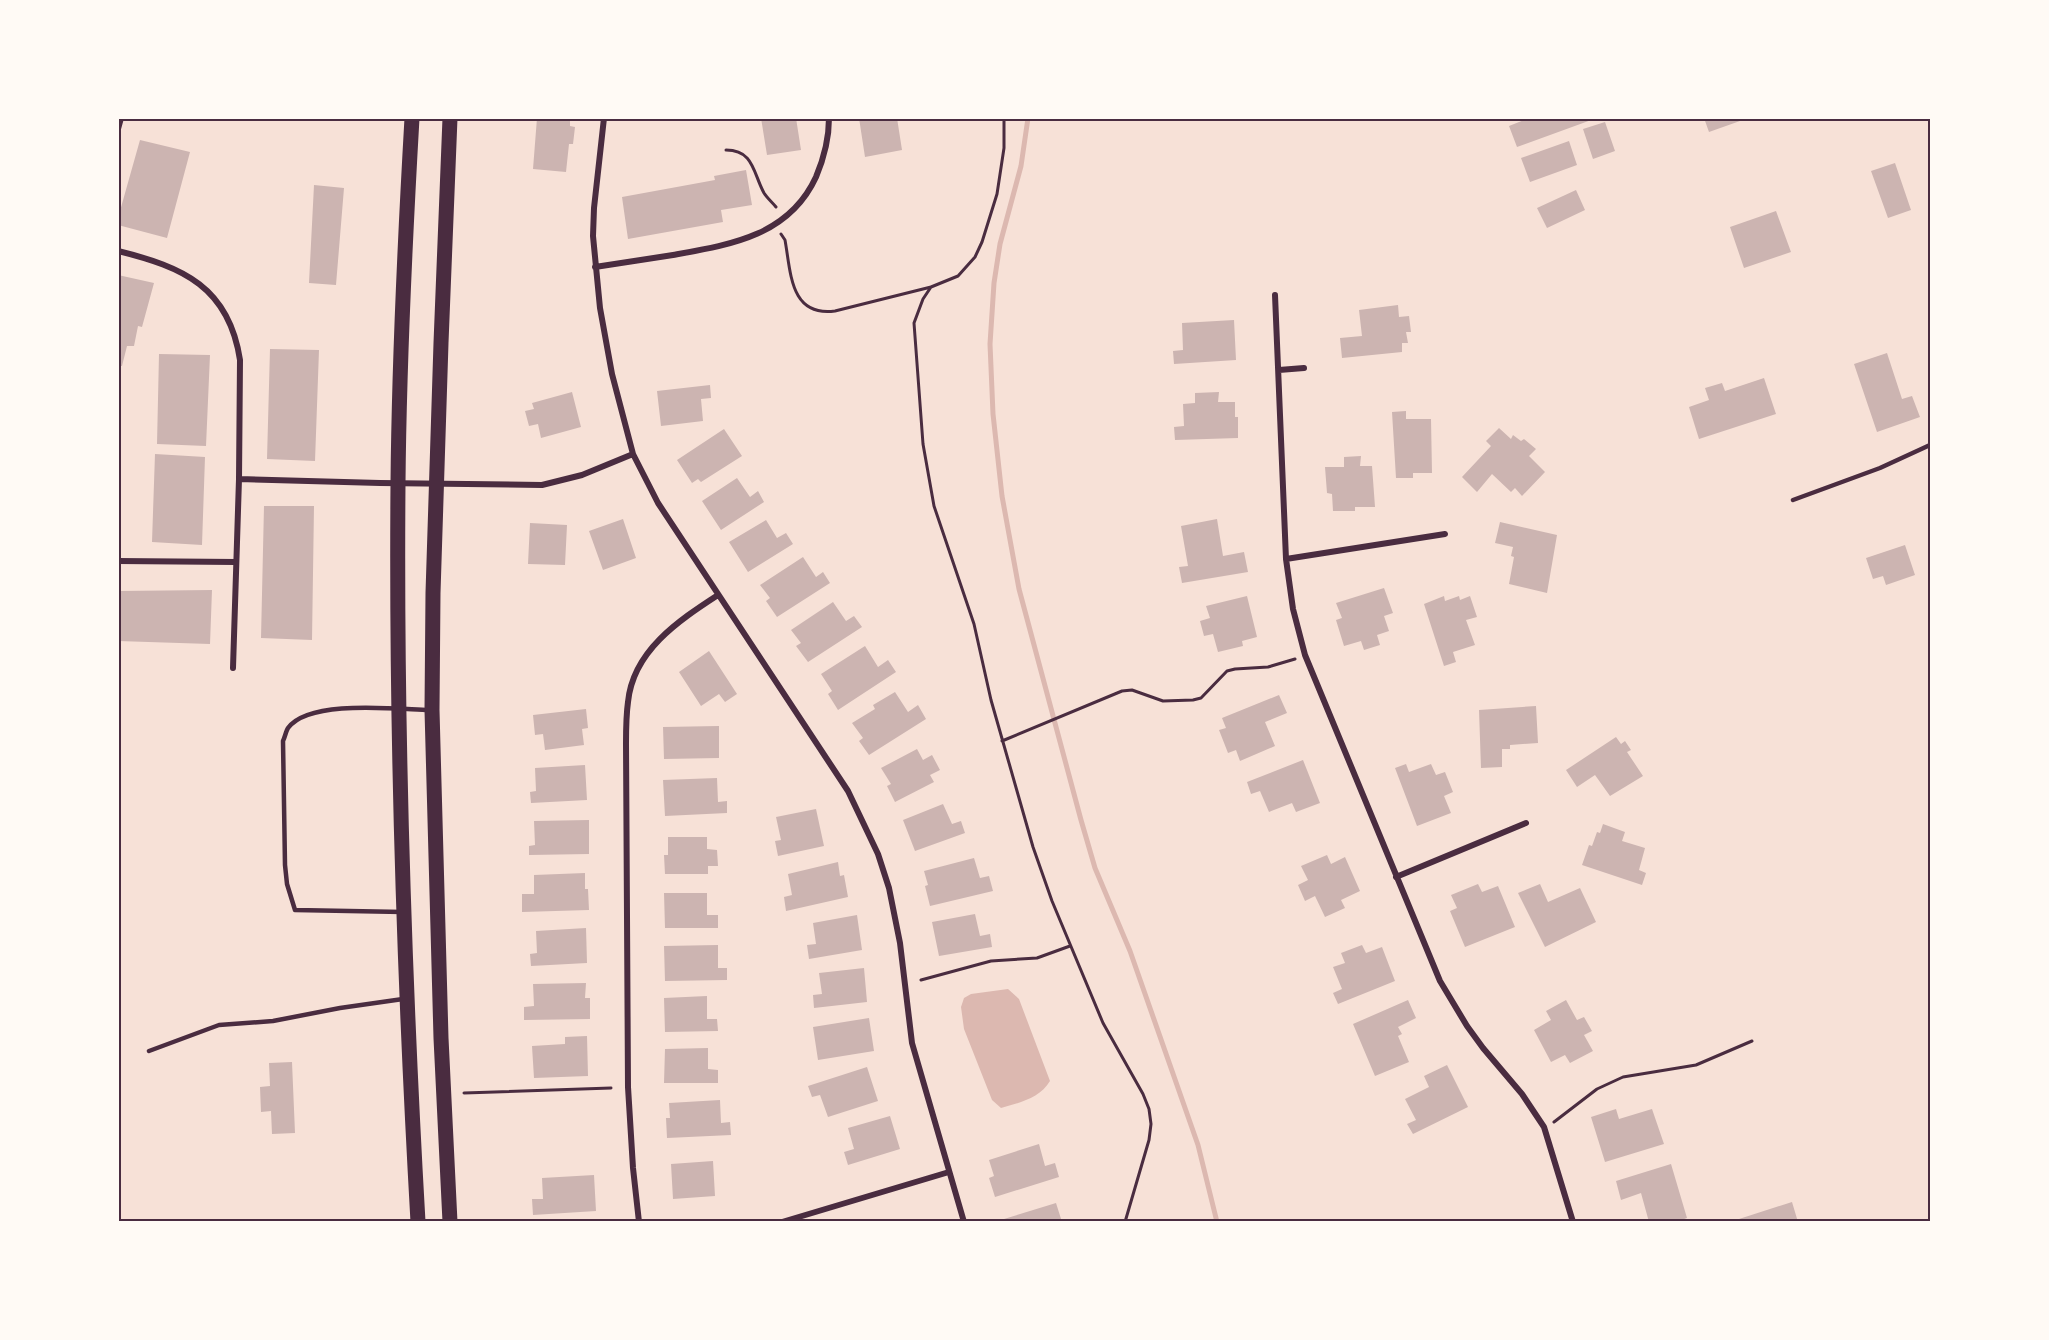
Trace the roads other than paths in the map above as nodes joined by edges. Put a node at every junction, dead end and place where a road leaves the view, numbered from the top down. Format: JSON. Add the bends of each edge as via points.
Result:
{"nodes":[{"id":1,"x":121,"y":118,"type":"edge"},
{"id":2,"x":412,"y":118,"type":"edge"},
{"id":3,"x":450,"y":118,"type":"edge"},
{"id":4,"x":604,"y":118,"type":"edge"},
{"id":5,"x":829,"y":118,"type":"edge"},
{"id":6,"x":118,"y":129,"type":"edge"},
{"id":7,"x":118,"y":251,"type":"edge"},
{"id":8,"x":595,"y":267,"type":"junction"},
{"id":9,"x":1275,"y":295,"type":"dead end"},
{"id":10,"x":1304,"y":368,"type":"dead end"},
{"id":11,"x":1279,"y":370,"type":"junction"},
{"id":12,"x":1930,"y":444,"type":"edge"},
{"id":13,"x":633,"y":454,"type":"junction"},
{"id":14,"x":239,"y":479,"type":"junction"},
{"id":15,"x":398,"y":483,"type":"junction"},
{"id":16,"x":436,"y":483,"type":"junction"},
{"id":17,"x":1793,"y":500,"type":"dead end"},
{"id":18,"x":1445,"y":534,"type":"dead end"},
{"id":19,"x":1286,"y":559,"type":"junction"},
{"id":20,"x":118,"y":561,"type":"edge"},
{"id":21,"x":236,"y":562,"type":"junction"},
{"id":22,"x":718,"y":595,"type":"junction"},
{"id":23,"x":233,"y":668,"type":"dead end"},
{"id":24,"x":399,"y":709,"type":"junction"},
{"id":25,"x":432,"y":710,"type":"junction"},
{"id":26,"x":1526,"y":823,"type":"dead end"},
{"id":27,"x":1396,"y":877,"type":"junction"},
{"id":28,"x":403,"y":912,"type":"junction"},
{"id":29,"x":406,"y":999,"type":"junction"},
{"id":30,"x":149,"y":1052,"type":"dead end"},
{"id":31,"x":949,"y":1172,"type":"junction"},
{"id":32,"x":418,"y":1221,"type":"edge"},
{"id":33,"x":450,"y":1221,"type":"edge"},
{"id":34,"x":639,"y":1221,"type":"edge"},
{"id":35,"x":782,"y":1221,"type":"edge"},
{"id":36,"x":964,"y":1221,"type":"edge"},
{"id":37,"x":1573,"y":1221,"type":"edge"}],
"edges":[{"from":1,"to":6,"type":"street"},
{"from":2,"to":15,"type":"main road"},
{"from":3,"to":16,"type":"main road"},
{"from":4,"to":8,"type":"street","via":[[594,208]]},
{"from":5,"to":8,"type":"street","via":[[825,153],[814,182],[793,210],[775,225],[735,243]]},
{"from":7,"to":14,"type":"street","via":[[153,260],[191,278],[206,290],[230,321],[240,360]]},
{"from":8,"to":13,"type":"street","via":[[612,374]]},
{"from":9,"to":11,"type":"street"},
{"from":10,"to":11,"type":"street"},
{"from":11,"to":19,"type":"street"},
{"from":12,"to":17,"type":"lane","via":[[1880,468]]},
{"from":13,"to":16,"type":"street","via":[[582,475],[542,485]]},
{"from":13,"to":22,"type":"street","via":[[658,503]]},
{"from":14,"to":15,"type":"street"},
{"from":14,"to":21,"type":"street"},
{"from":15,"to":16,"type":"street"},
{"from":15,"to":24,"type":"main road"},
{"from":16,"to":25,"type":"main road"},
{"from":18,"to":19,"type":"street"},
{"from":19,"to":27,"type":"street","via":[[1293,609],[1308,664]]},
{"from":20,"to":21,"type":"street"},
{"from":21,"to":23,"type":"street"},
{"from":22,"to":31,"type":"street","via":[[848,791],[878,854],[895,914],[912,1043]]},
{"from":22,"to":34,"type":"street","via":[[657,641],[638,669],[628,700],[628,1087]]},
{"from":24,"to":25,"type":"lane"},
{"from":24,"to":28,"type":"main road"},
{"from":24,"to":28,"type":"lane","via":[[329,708],[300,718],[288,728],[283,741],[285,854],[287,884],[295,910]]},
{"from":25,"to":33,"type":"main road","via":[[440,1026]]},
{"from":26,"to":27,"type":"street"},
{"from":27,"to":37,"type":"street","via":[[1452,1003],[1544,1127]]},
{"from":28,"to":29,"type":"main road"},
{"from":29,"to":30,"type":"lane","via":[[273,1022],[219,1025]]},
{"from":29,"to":32,"type":"main road"},
{"from":31,"to":35,"type":"street"},
{"from":31,"to":36,"type":"street"}]}
